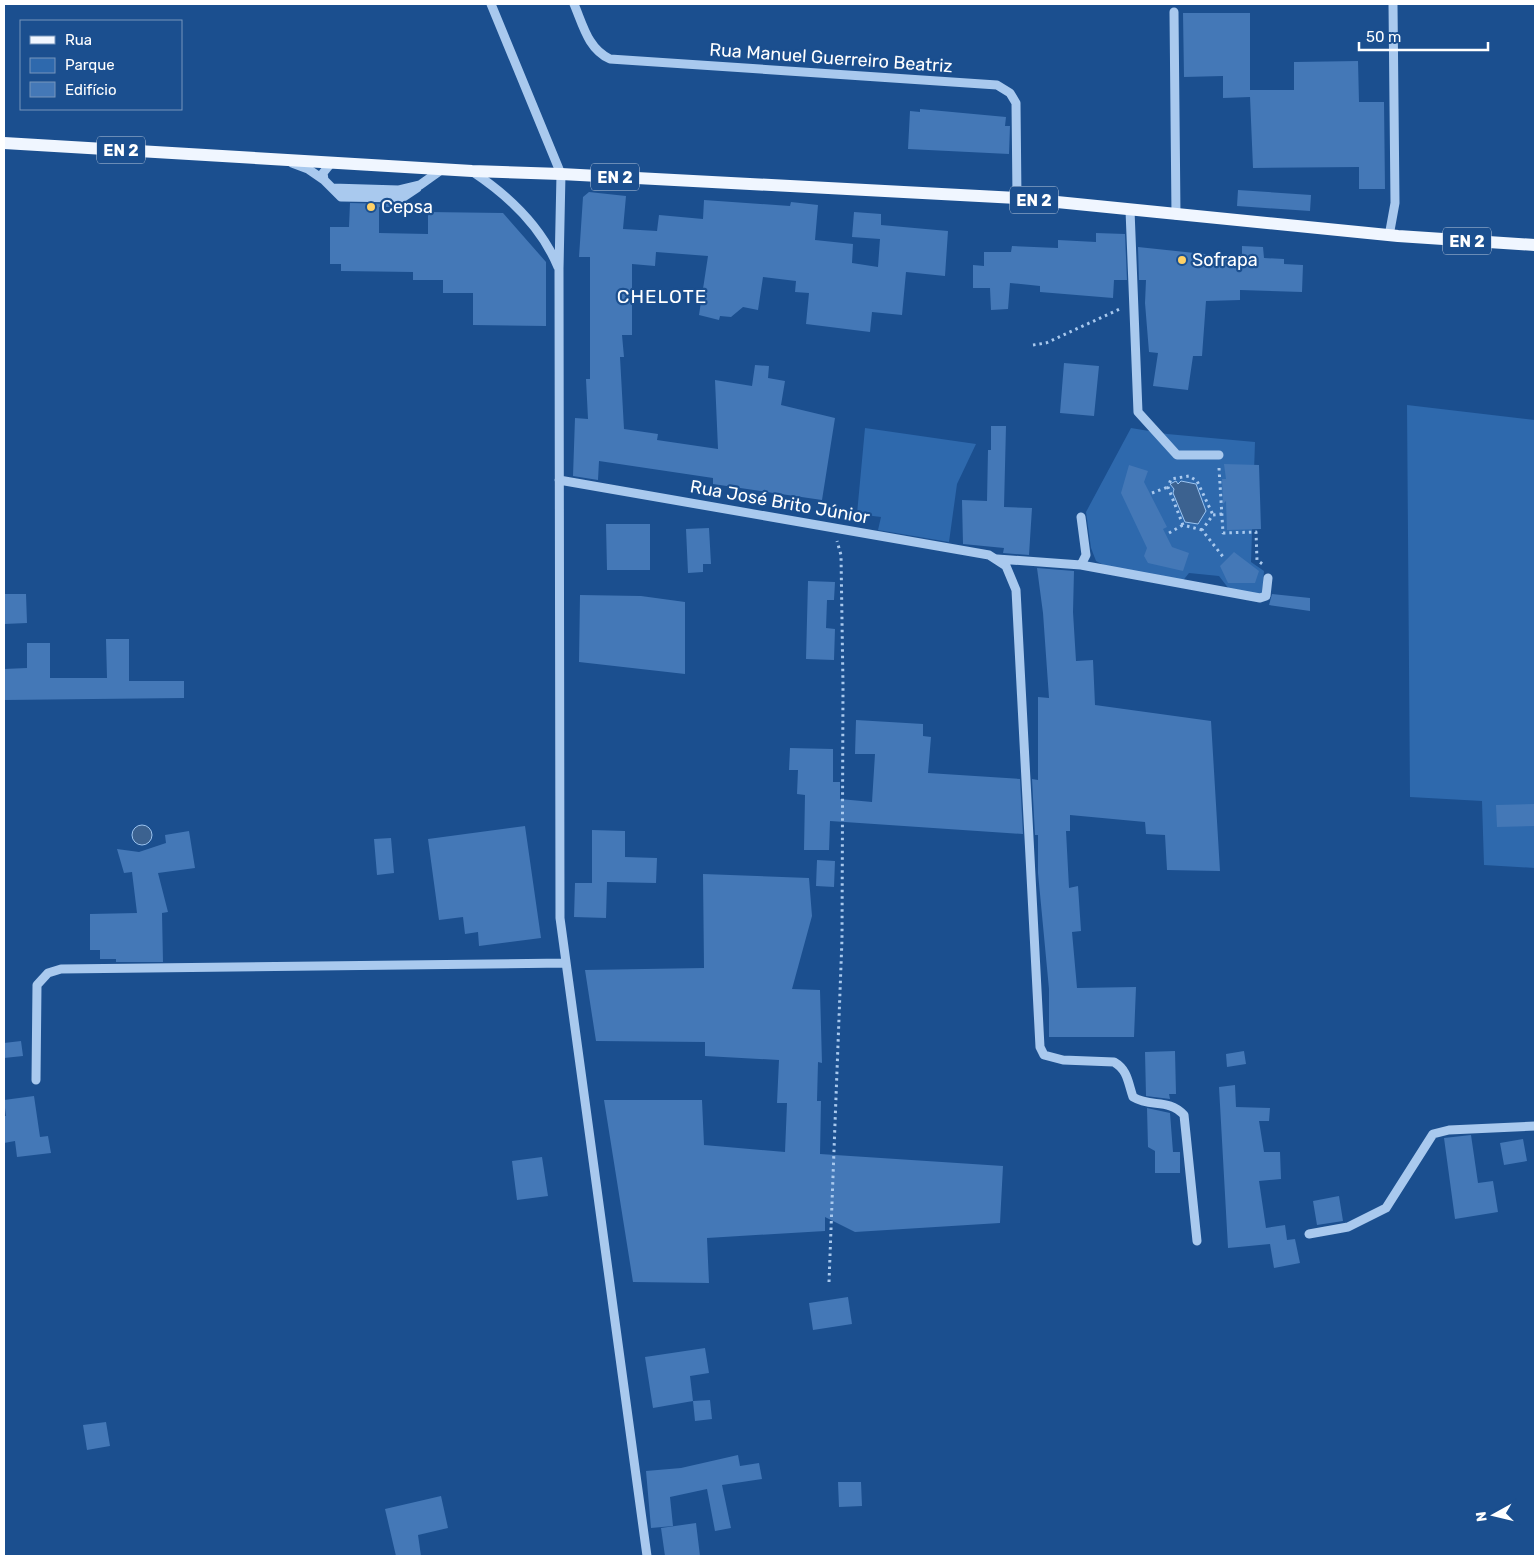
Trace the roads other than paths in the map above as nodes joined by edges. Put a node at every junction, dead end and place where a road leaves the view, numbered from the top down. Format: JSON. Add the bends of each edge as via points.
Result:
{"nodes":[{"id":1,"x":491,"y":4,"type":"edge"},
{"id":2,"x":574,"y":4,"type":"edge"},
{"id":3,"x":1393,"y":4,"type":"edge"},
{"id":4,"x":1174,"y":12,"type":"dead end"},
{"id":5,"x":4,"y":143,"type":"edge"},
{"id":6,"x":274,"y":159,"type":"junction"},
{"id":7,"x":332,"y":162,"type":"junction"},
{"id":8,"x":442,"y":169,"type":"junction"},
{"id":9,"x":472,"y":171,"type":"junction"},
{"id":10,"x":561,"y":174,"type":"junction"},
{"id":11,"x":324,"y":180,"type":"junction"},
{"id":12,"x":1017,"y":198,"type":"junction"},
{"id":13,"x":1130,"y":210,"type":"junction"},
{"id":14,"x":1176,"y":215,"type":"junction"},
{"id":15,"x":1389,"y":236,"type":"junction"},
{"id":16,"x":1535,"y":245,"type":"edge"},
{"id":17,"x":559,"y":269,"type":"junction"},
{"id":18,"x":1219,"y":456,"type":"road end"},
{"id":19,"x":559,"y":480,"type":"junction"},
{"id":20,"x":1082,"y":517,"type":"dead end"},
{"id":21,"x":994,"y":559,"type":"junction"},
{"id":22,"x":1081,"y":564,"type":"junction"},
{"id":23,"x":1268,"y":578,"type":"road end"},
{"id":24,"x":566,"y":963,"type":"junction"},
{"id":25,"x":36,"y":1080,"type":"dead end"},
{"id":26,"x":1535,"y":1126,"type":"edge"},
{"id":27,"x":1309,"y":1234,"type":"dead end"},
{"id":28,"x":1197,"y":1241,"type":"dead end"},
{"id":29,"x":647,"y":1556,"type":"edge"}],
"edges":[{"from":1,"to":10,"type":"street"},
{"from":2,"to":12,"type":"street","name":"Rua Manuel Guerreiro Beatriz","via":[[590,43],[598,54],[610,59],[997,85],[1010,93],[1016,103]]},
{"from":3,"to":15,"type":"street","via":[[1395,203]]},
{"from":4,"to":14,"type":"street"},
{"from":5,"to":6,"type":"main road","number":"EN 2"},
{"from":6,"to":7,"type":"main road","number":"EN 2"},
{"from":6,"to":11,"type":"street","via":[[308,169]]},
{"from":7,"to":8,"type":"main road","number":"EN 2"},
{"from":7,"to":11,"type":"street","via":[[325,168]]},
{"from":8,"to":9,"type":"main road","number":"EN 2"},
{"from":8,"to":11,"type":"street","via":[[420,186],[399,190],[332,188]]},
{"from":9,"to":10,"type":"main road","number":"EN 2"},
{"from":9,"to":17,"type":"street","via":[[501,191],[530,222],[548,244]]},
{"from":10,"to":12,"type":"main road","number":"EN 2"},
{"from":10,"to":17,"type":"street"},
{"from":12,"to":13,"type":"main road","number":"EN 2"},
{"from":13,"to":14,"type":"main road","number":"EN 2"},
{"from":13,"to":18,"type":"street","via":[[1138,412],[1177,455]]},
{"from":14,"to":15,"type":"main road","number":"EN 2"},
{"from":15,"to":16,"type":"main road","number":"EN 2"},
{"from":17,"to":19,"type":"street"},
{"from":19,"to":21,"type":"street","name":"Rua José Brito Júnior","via":[[989,555]]},
{"from":19,"to":24,"type":"street","via":[[560,918]]},
{"from":20,"to":22,"type":"street","via":[[1086,555]]},
{"from":21,"to":22,"type":"street","name":"Rua José Brito Júnior"},
{"from":21,"to":28,"type":"street","via":[[1006,566],[1016,590],[1040,1047],[1044,1055],[1054,1059],[1114,1062],[1122,1066],[1133,1097],[1141,1102],[1176,1107],[1184,1115]]},
{"from":22,"to":23,"type":"street","name":"Rua José Brito Júnior","via":[[1260,598],[1266,596]]},
{"from":24,"to":25,"type":"street","via":[[61,969],[48,973],[38,985]]},
{"from":24,"to":29,"type":"street"},
{"from":26,"to":27,"type":"street","via":[[1448,1130],[1433,1134],[1386,1208],[1348,1226]]}]}
